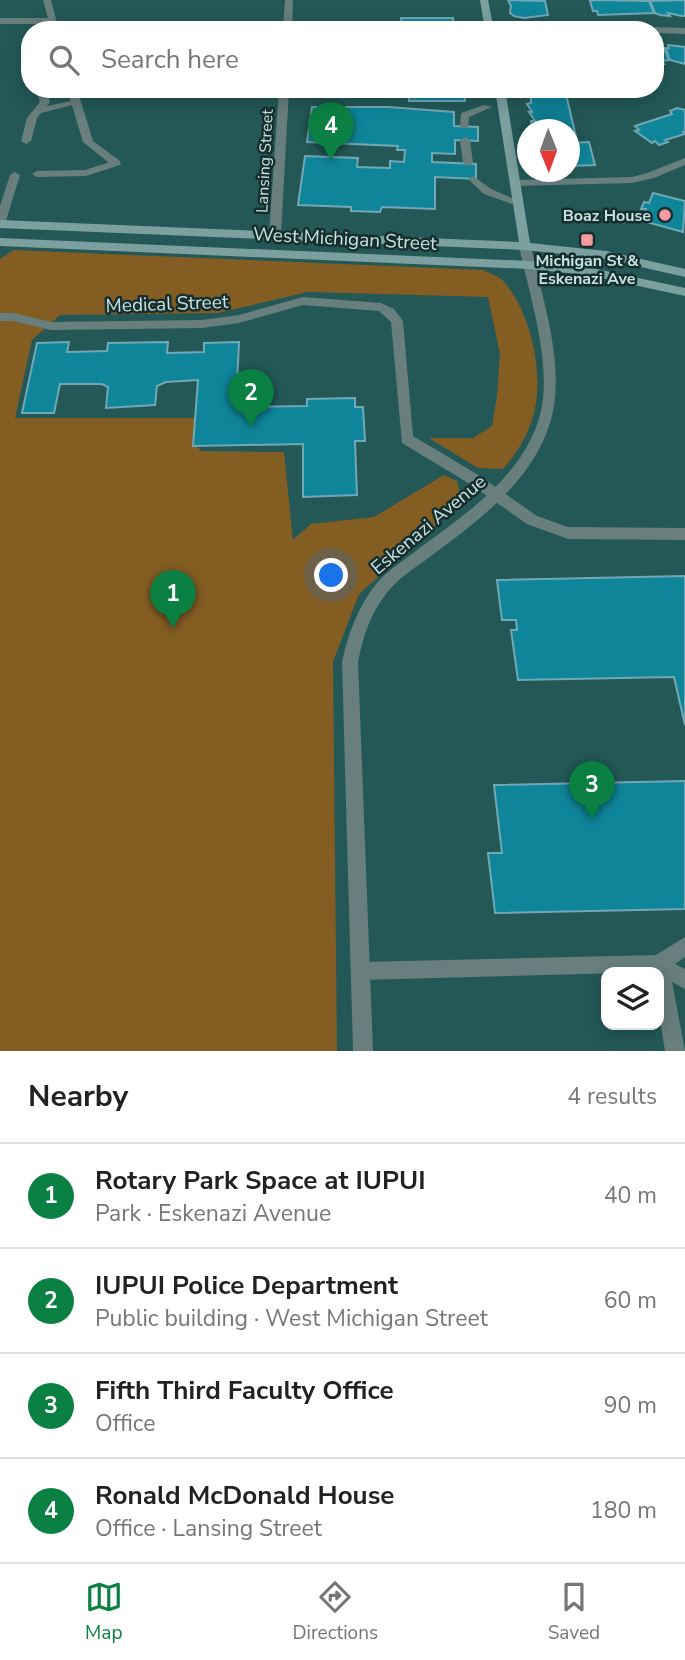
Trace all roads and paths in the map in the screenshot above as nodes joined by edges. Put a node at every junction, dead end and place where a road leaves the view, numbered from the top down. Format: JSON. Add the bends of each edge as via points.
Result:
{"nodes":[{"id":1,"x":47,"y":0,"type":"edge"},
{"id":2,"x":289,"y":0,"type":"edge"},
{"id":3,"x":484,"y":0,"type":"edge"},
{"id":4,"x":0,"y":20,"type":"edge"},
{"id":5,"x":53,"y":21,"type":"edge"},
{"id":6,"x":288,"y":21,"type":"edge"},
{"id":7,"x":488,"y":21,"type":"edge"},
{"id":8,"x":21,"y":22,"type":"edge"},
{"id":9,"x":664,"y":30,"type":"edge"},
{"id":10,"x":685,"y":31,"type":"edge"},
{"id":11,"x":43,"y":98,"type":"edge"},
{"id":12,"x":75,"y":98,"type":"edge"},
{"id":13,"x":283,"y":98,"type":"edge"},
{"id":14,"x":501,"y":98,"type":"edge"},
{"id":15,"x":76,"y":103,"type":"junction"},
{"id":16,"x":487,"y":107,"type":"dead end"},
{"id":17,"x":38,"y":111,"type":"junction"},
{"id":18,"x":464,"y":126,"type":"dead end"},
{"id":19,"x":465,"y":140,"type":"dead end"},
{"id":20,"x":26,"y":141,"type":"dead end"},
{"id":21,"x":685,"y":161,"type":"edge"},
{"id":22,"x":468,"y":163,"type":"dead end"},
{"id":23,"x":37,"y":174,"type":"dead end"},
{"id":24,"x":15,"y":175,"type":"dead end"},
{"id":25,"x":473,"y":179,"type":"dead end"},
{"id":26,"x":515,"y":183,"type":"junction"},
{"id":27,"x":518,"y":203,"type":"junction"},
{"id":28,"x":0,"y":224,"type":"edge"},
{"id":29,"x":275,"y":234,"type":"junction"},
{"id":30,"x":0,"y":242,"type":"edge"},
{"id":31,"x":525,"y":246,"type":"junction"},
{"id":32,"x":528,"y":265,"type":"junction"},
{"id":33,"x":685,"y":273,"type":"edge"},
{"id":34,"x":685,"y":292,"type":"edge"},
{"id":35,"x":0,"y":317,"type":"edge"},
{"id":36,"x":497,"y":495,"type":"junction"},
{"id":37,"x":685,"y":534,"type":"edge"},
{"id":38,"x":685,"y":946,"type":"edge"},
{"id":39,"x":659,"y":964,"type":"junction"},
{"id":40,"x":361,"y":971,"type":"junction"},
{"id":41,"x":685,"y":980,"type":"edge"},
{"id":42,"x":363,"y":1051,"type":"edge"},
{"id":43,"x":676,"y":1051,"type":"edge"}],
"edges":[{"from":1,"to":5,"type":"street"},
{"from":2,"to":6,"type":"street"},
{"from":3,"to":7,"type":"main road"},
{"from":4,"to":8,"type":"street"},
{"from":9,"to":10,"type":"street"},
{"from":11,"to":17,"type":"street"},
{"from":12,"to":15,"type":"street"},
{"from":13,"to":29,"type":"street","name":"Lansing Street"},
{"from":14,"to":26,"type":"main road"},
{"from":15,"to":17,"type":"street"},
{"from":15,"to":23,"type":"street","via":[[88,142],[116,163],[86,173]]},
{"from":16,"to":18,"type":"street","via":[[464,115]]},
{"from":17,"to":20,"type":"street"},
{"from":19,"to":22,"type":"street"},
{"from":21,"to":26,"type":"street","via":[[632,180]]},
{"from":24,"to":28,"type":"street"},
{"from":25,"to":27,"type":"street","via":[[492,194]]},
{"from":26,"to":27,"type":"main road"},
{"from":27,"to":31,"type":"main road"},
{"from":28,"to":29,"type":"main road","name":"West Michigan Street"},
{"from":29,"to":31,"type":"main road","name":"West Michigan Street"},
{"from":30,"to":32,"type":"main road","name":"West Michigan Street"},
{"from":31,"to":32,"type":"street","name":"Eskenazi Avenue"},
{"from":31,"to":33,"type":"main road","name":"West Michigan Street","via":[[606,255]]},
{"from":32,"to":34,"type":"main road","name":"West Michigan Street","via":[[587,271]]},
{"from":32,"to":36,"type":"street","name":"Eskenazi Avenue","via":[[550,379],[548,401],[535,445]]},
{"from":35,"to":36,"type":"street","name":"Medical Street","via":[[51,326],[202,324],[303,301],[381,307],[398,323],[407,439]]},
{"from":36,"to":37,"type":"street","via":[[532,520],[568,533]]},
{"from":36,"to":40,"type":"street","name":"Eskenazi Avenue","via":[[391,578],[366,611],[354,644],[350,662]]},
{"from":38,"to":39,"type":"street"},
{"from":39,"to":40,"type":"street"},
{"from":39,"to":41,"type":"street"},
{"from":39,"to":43,"type":"street"},
{"from":40,"to":42,"type":"street","name":"Eskenazi Avenue"}]}
